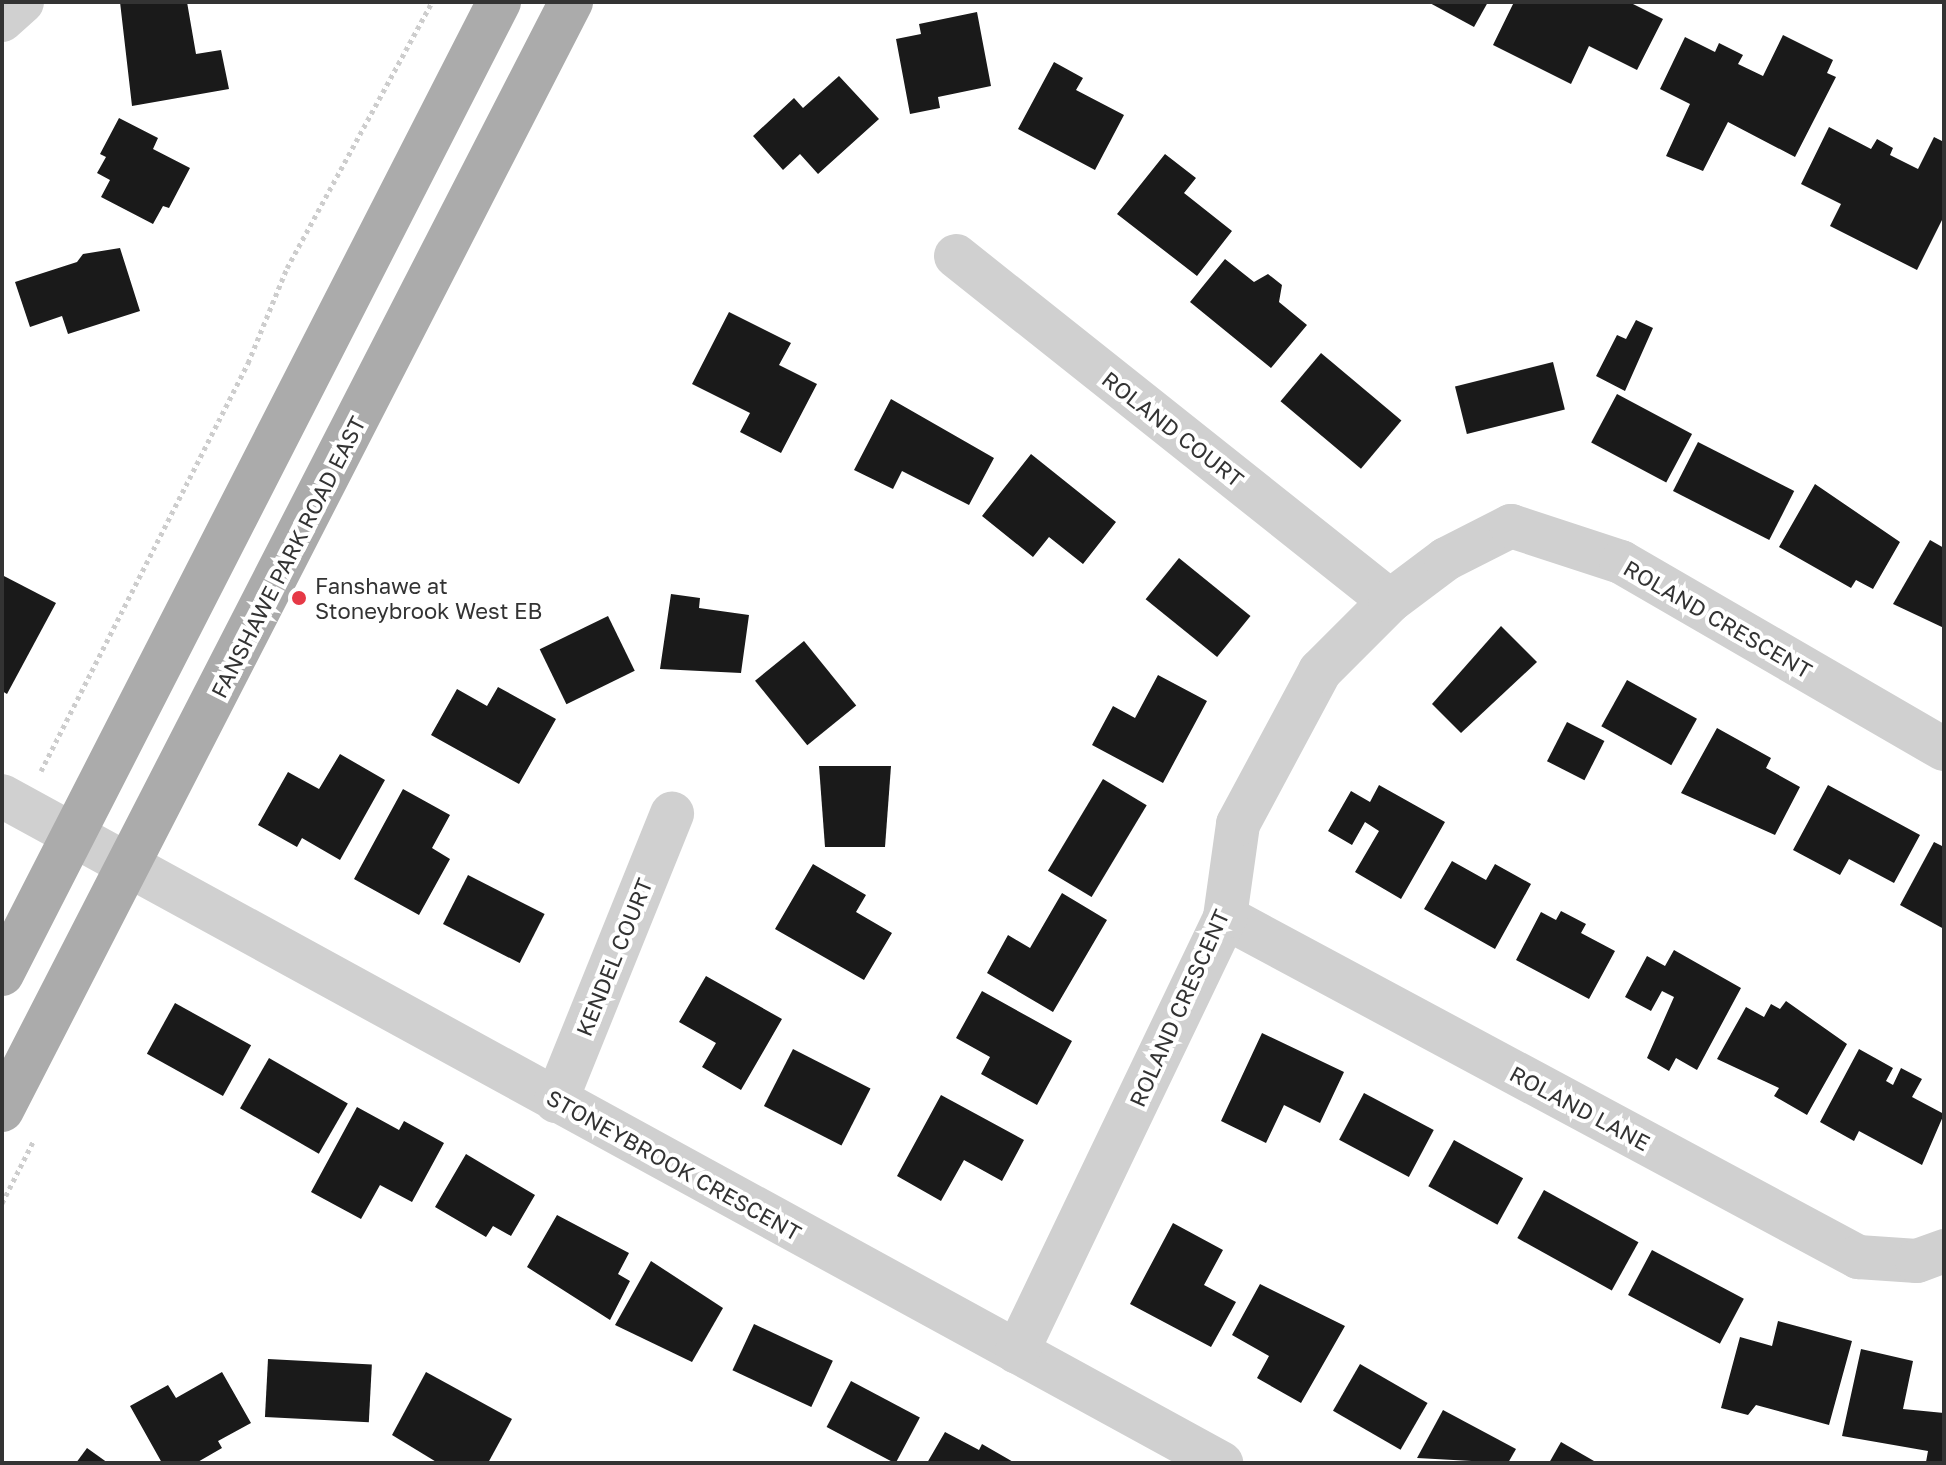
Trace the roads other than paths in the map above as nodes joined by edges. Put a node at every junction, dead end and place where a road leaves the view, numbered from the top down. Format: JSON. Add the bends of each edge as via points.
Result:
{"nodes":[{"id":1,"x":22,"y":2,"type":"edge"},
{"id":2,"x":499,"y":2,"type":"edge"},
{"id":3,"x":571,"y":2,"type":"edge"},
{"id":4,"x":2,"y":20,"type":"edge"},
{"id":5,"x":956,"y":256,"type":"dead end"},
{"id":6,"x":1390,"y":601,"type":"junction"},
{"id":7,"x":1944,"y":749,"type":"edge"},
{"id":8,"x":2,"y":796,"type":"edge"},
{"id":9,"x":672,"y":814,"type":"dead end"},
{"id":10,"x":73,"y":835,"type":"junction"},
{"id":11,"x":129,"y":864,"type":"junction"},
{"id":12,"x":1225,"y":917,"type":"junction"},
{"id":13,"x":2,"y":974,"type":"edge"},
{"id":14,"x":556,"y":1101,"type":"junction"},
{"id":15,"x":2,"y":1110,"type":"edge"},
{"id":16,"x":1944,"y":1251,"type":"edge"},
{"id":17,"x":1017,"y":1352,"type":"junction"},
{"id":18,"x":1221,"y":1463,"type":"edge"}],
"edges":[{"from":1,"to":4,"type":"street"},
{"from":2,"to":10,"type":"main road"},
{"from":3,"to":11,"type":"main road","name":"FANSHAWE PARK ROAD EAST"},
{"from":5,"to":6,"type":"street","name":"ROLAND COURT"},
{"from":6,"to":7,"type":"street","name":"ROLAND CRESCENT","via":[[1446,559],[1511,526],[1621,562]]},
{"from":6,"to":12,"type":"street","name":"ROLAND CRESCENT","via":[[1320,671],[1238,824]]},
{"from":8,"to":10,"type":"street","name":"STONEYBROOK CRESCENT"},
{"from":9,"to":14,"type":"street","name":"KENDEL COURT"},
{"from":10,"to":11,"type":"street","name":"STONEYBROOK CRESCENT"},
{"from":10,"to":13,"type":"main road"},
{"from":11,"to":14,"type":"street","name":"STONEYBROOK CRESCENT"},
{"from":11,"to":15,"type":"main road","name":"FANSHAWE PARK ROAD EAST"},
{"from":12,"to":16,"type":"street","name":"ROLAND LANE","via":[[1858,1257],[1917,1261]]},
{"from":12,"to":17,"type":"street","name":"ROLAND CRESCENT"},
{"from":14,"to":17,"type":"street","name":"STONEYBROOK CRESCENT"},
{"from":17,"to":18,"type":"street","name":"STONEYBROOK CRESCENT"}]}
